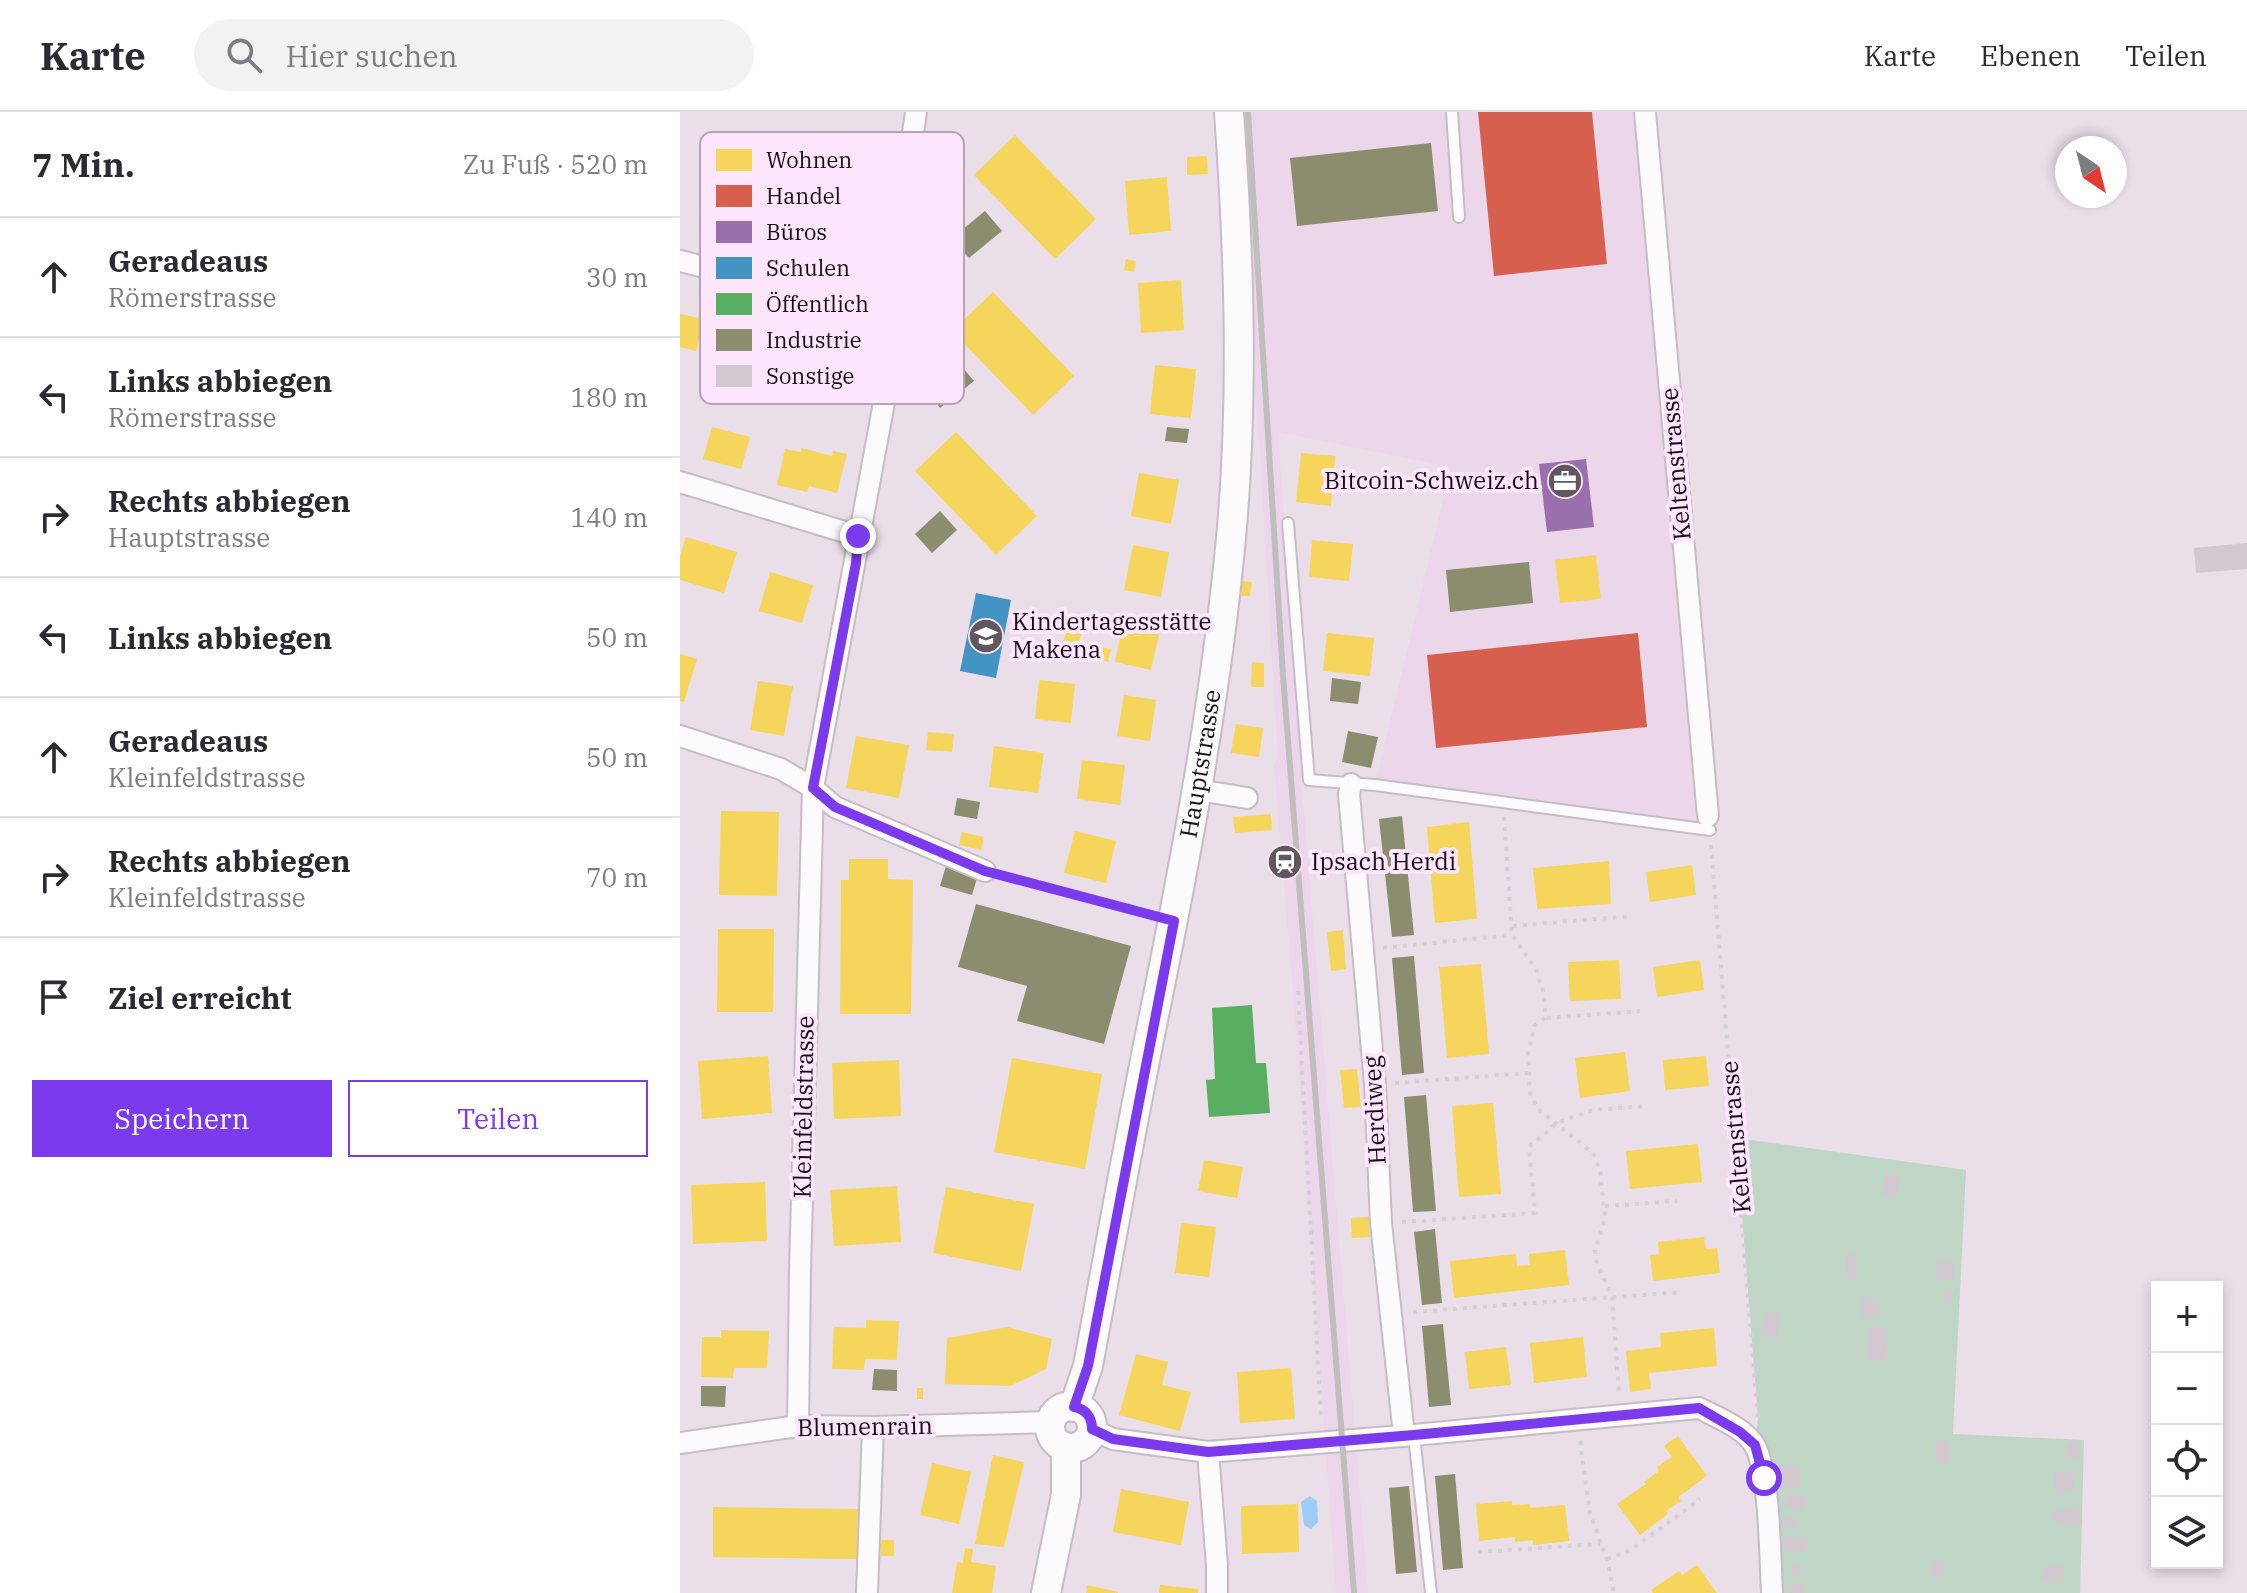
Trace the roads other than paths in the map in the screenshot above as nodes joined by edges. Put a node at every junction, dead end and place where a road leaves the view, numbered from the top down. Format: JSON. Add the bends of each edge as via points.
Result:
{"nodes":[{"id":1,"x":916,"y":112,"type":"edge"},
{"id":2,"x":1229,"y":112,"type":"edge"},
{"id":3,"x":1452,"y":112,"type":"edge"},
{"id":4,"x":1645,"y":112,"type":"edge"},
{"id":5,"x":913,"y":132,"type":"edge"},
{"id":6,"x":1459,"y":217,"type":"dead end"},
{"id":7,"x":680,"y":261,"type":"edge"},
{"id":8,"x":700,"y":266,"type":"edge"},
{"id":9,"x":883,"y":404,"type":"edge"},
{"id":10,"x":680,"y":482,"type":"edge"},
{"id":11,"x":1288,"y":523,"type":"dead end"},
{"id":12,"x":858,"y":536,"type":"junction"},
{"id":13,"x":680,"y":736,"type":"edge"},
{"id":14,"x":1351,"y":784,"type":"junction"},
{"id":15,"x":813,"y":788,"type":"junction"},
{"id":16,"x":1198,"y":790,"type":"junction"},
{"id":17,"x":1247,"y":798,"type":"dead end"},
{"id":18,"x":1709,"y":823,"type":"joint"},
{"id":19,"x":985,"y":871,"type":"road end"},
{"id":20,"x":1062,"y":1414,"type":"junction"},
{"id":21,"x":798,"y":1426,"type":"junction"},
{"id":22,"x":873,"y":1427,"type":"junction"},
{"id":23,"x":1092,"y":1429,"type":"junction"},
{"id":24,"x":1409,"y":1435,"type":"junction"},
{"id":25,"x":680,"y":1443,"type":"edge"},
{"id":26,"x":1066,"y":1448,"type":"junction"},
{"id":27,"x":1208,"y":1452,"type":"junction"},
{"id":28,"x":867,"y":1593,"type":"edge"},
{"id":29,"x":1046,"y":1593,"type":"edge"},
{"id":30,"x":1217,"y":1593,"type":"edge"},
{"id":31,"x":1431,"y":1593,"type":"edge"},
{"id":32,"x":1772,"y":1593,"type":"edge"}],
"edges":[{"from":1,"to":5,"type":"street","name":"Kleinfeldstrasse"},
{"from":2,"to":16,"type":"main road","name":"Hauptstrasse","via":[[1237,261],[1235,452],[1222,624]]},
{"from":3,"to":6,"type":"lane"},
{"from":4,"to":18,"type":"street","name":"Keltenstrasse"},
{"from":7,"to":8,"type":"street"},
{"from":9,"to":12,"type":"street","name":"Kleinfeldstrasse"},
{"from":10,"to":12,"type":"street"},
{"from":11,"to":14,"type":"lane","via":[[1309,780]]},
{"from":12,"to":15,"type":"street","name":"Kleinfeldstrasse"},
{"from":13,"to":15,"type":"street","via":[[781,769]]},
{"from":14,"to":18,"type":"lane"},
{"from":14,"to":24,"type":"street","name":"Herdiweg","via":[[1381,1223]]},
{"from":15,"to":19,"type":"street","via":[[835,807]]},
{"from":15,"to":21,"type":"street","name":"Kleinfeldstrasse"},
{"from":16,"to":17,"type":"street"},
{"from":16,"to":20,"type":"main road","name":"Hauptstrasse","via":[[1088,1366]]},
{"from":20,"to":22,"type":"street","name":"Blumenrain"},
{"from":20,"to":23,"type":"main road","via":[[1084,1410]]},
{"from":20,"to":26,"type":"main road","via":[[1052,1435]]},
{"from":21,"to":22,"type":"street","name":"Blumenrain"},
{"from":21,"to":25,"type":"street","name":"Blumenrain"},
{"from":22,"to":28,"type":"street"},
{"from":23,"to":26,"type":"main road","via":[[1086,1442]]},
{"from":23,"to":27,"type":"street","via":[[1113,1439]]},
{"from":24,"to":27,"type":"street"},
{"from":24,"to":31,"type":"lane"},
{"from":24,"to":32,"type":"street","via":[[1699,1408],[1755,1445],[1764,1478]]},
{"from":26,"to":29,"type":"main road","via":[[1066,1495]]},
{"from":27,"to":30,"type":"street"}]}
